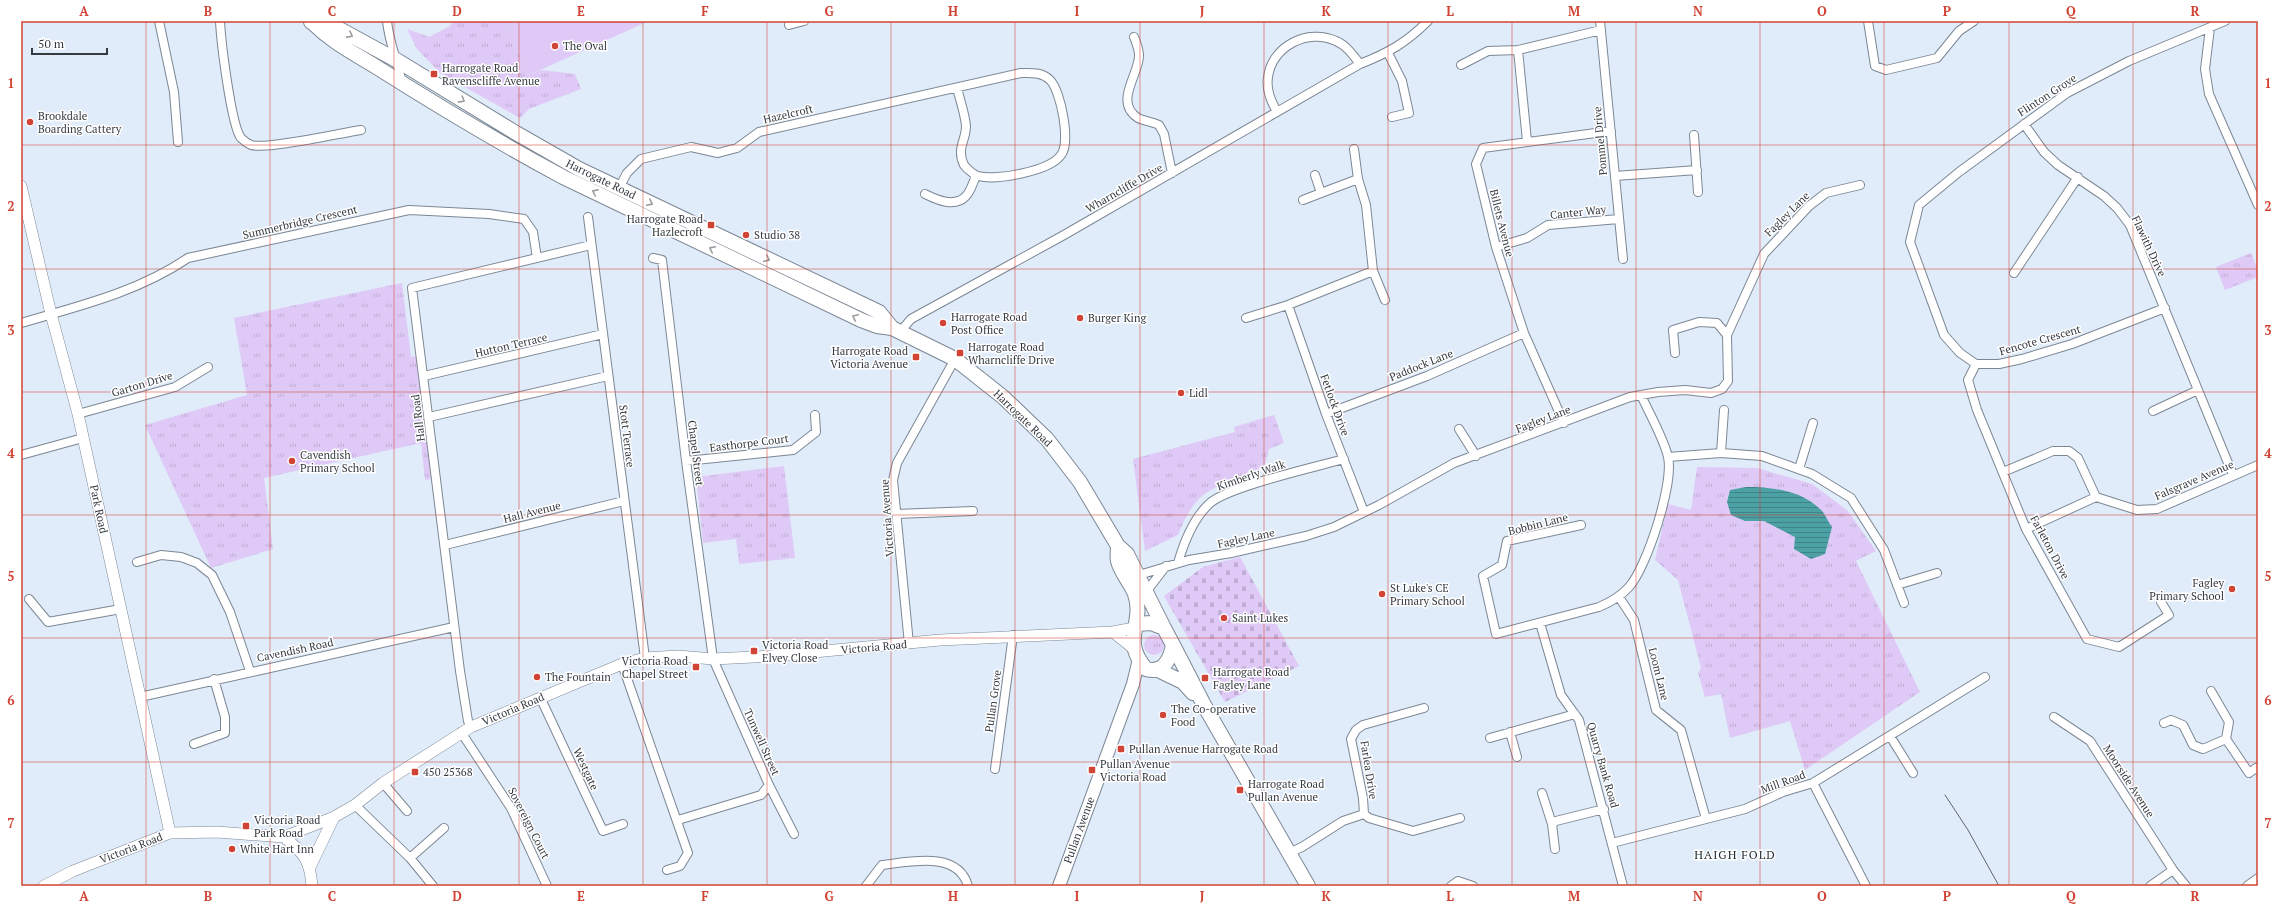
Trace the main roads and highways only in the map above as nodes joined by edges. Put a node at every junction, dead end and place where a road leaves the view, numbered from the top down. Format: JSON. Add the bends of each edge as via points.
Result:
{"nodes":[{"id":1,"x":311,"y":22,"type":"edge"},
{"id":2,"x":896,"y":330,"type":"junction"},
{"id":3,"x":1135,"y":581,"type":"junction"},
{"id":4,"x":1136,"y":626,"type":"junction"},
{"id":5,"x":1164,"y":628,"type":"junction"},
{"id":6,"x":1173,"y":645,"type":"junction"},
{"id":7,"x":1144,"y":661,"type":"junction"},
{"id":8,"x":1204,"y":705,"type":"junction"},
{"id":9,"x":1059,"y":886,"type":"edge"},
{"id":10,"x":1308,"y":886,"type":"edge"}],
"edges":[{"from":2,"to":1,"type":"highway","name":"Harrogate Road","one_way":true,"via":[[860,320],[563,177],[402,85],[329,39]]},
{"from":1,"to":2,"type":"highway","name":"Harrogate Road","one_way":true,"via":[[332,25],[398,61],[578,168],[879,312]]},
{"from":2,"to":3,"type":"highway","name":"Harrogate Road","via":[[955,359],[1003,397],[1048,439],[1080,482],[1118,546],[1118,561]]},
{"from":3,"to":4,"type":"highway","name":"Harrogate Road"},
{"from":3,"to":5,"type":"highway","name":"Harrogate Road","via":[[1146,592]]},
{"from":4,"to":5,"type":"highway","via":[[1151,623]]},
{"from":4,"to":7,"type":"highway","name":"Harrogate Road"},
{"from":5,"to":6,"type":"highway","name":"Harrogate Road"},
{"from":6,"to":7,"type":"highway","via":[[1168,663]]},
{"from":6,"to":8,"type":"highway","name":"Harrogate Road"},
{"from":7,"to":8,"type":"highway","via":[[1183,682]]},
{"from":7,"to":9,"type":"main road","name":"Pullan Avenue","via":[[1133,684]]},
{"from":8,"to":10,"type":"highway"}]}
